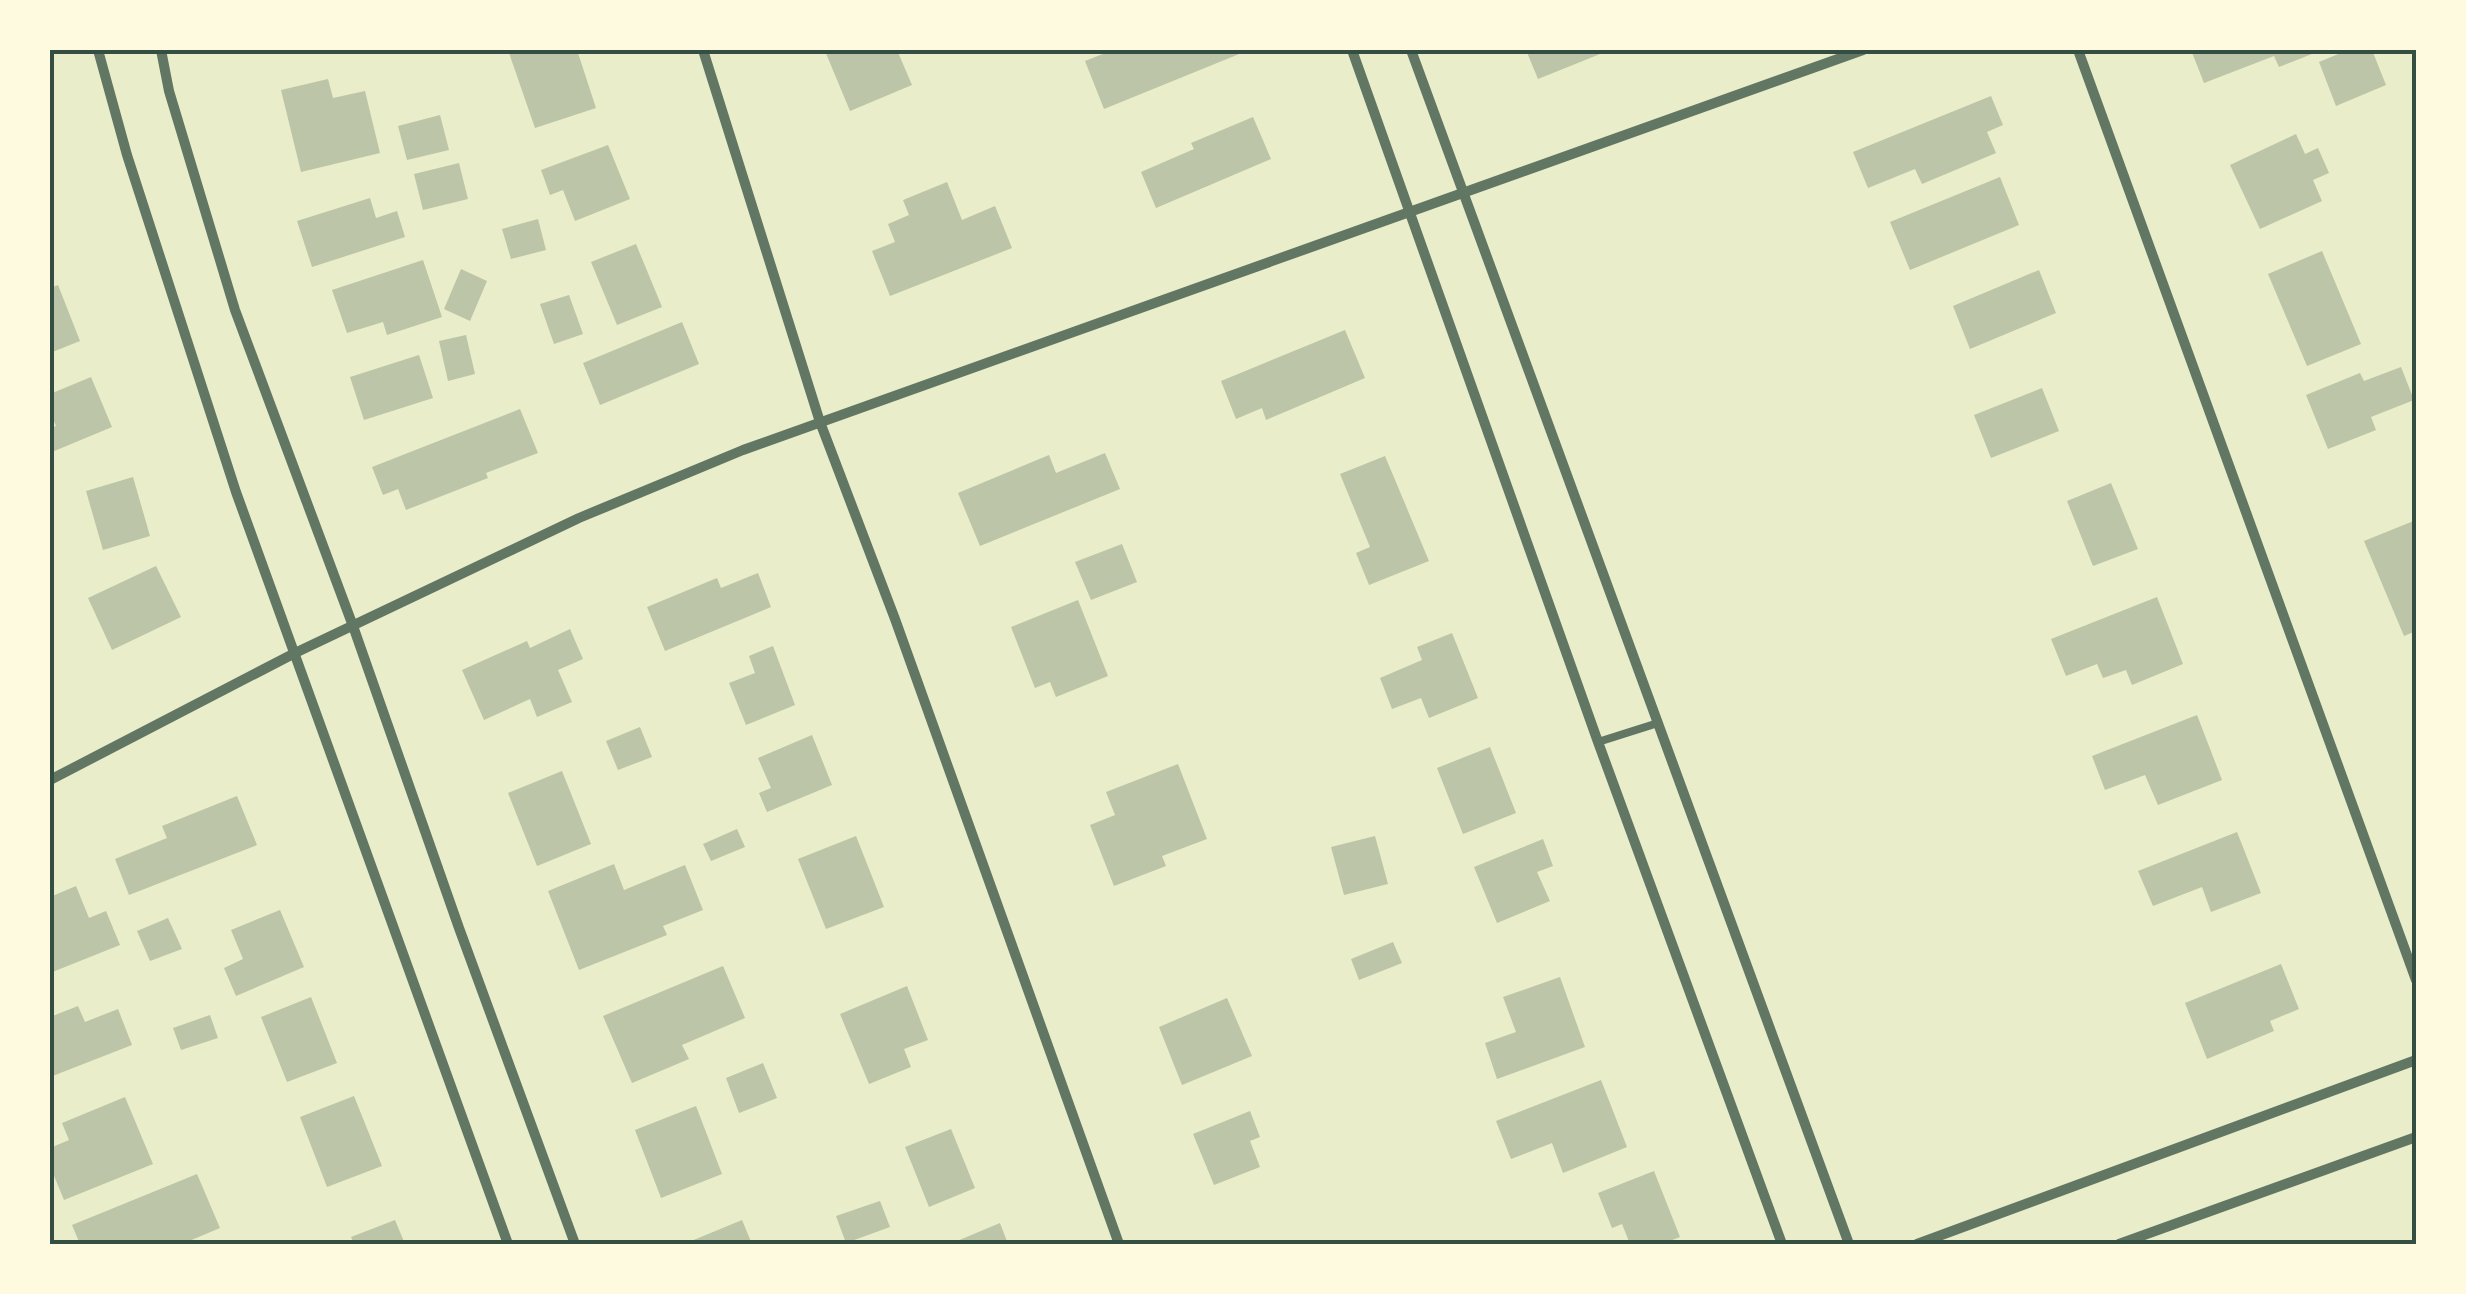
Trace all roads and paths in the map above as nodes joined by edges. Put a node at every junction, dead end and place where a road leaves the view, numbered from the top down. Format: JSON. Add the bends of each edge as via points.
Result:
{"nodes":[{"id":1,"x":98,"y":50,"type":"edge"},
{"id":2,"x":160,"y":50,"type":"edge"},
{"id":3,"x":703,"y":50,"type":"edge"},
{"id":4,"x":1352,"y":50,"type":"edge"},
{"id":5,"x":1411,"y":50,"type":"edge"},
{"id":6,"x":1863,"y":50,"type":"edge"},
{"id":7,"x":2078,"y":50,"type":"edge"},
{"id":8,"x":1464,"y":193,"type":"junction"},
{"id":9,"x":1410,"y":212,"type":"junction"},
{"id":10,"x":820,"y":422,"type":"junction"},
{"id":11,"x":353,"y":626,"type":"junction"},
{"id":12,"x":295,"y":653,"type":"junction"},
{"id":13,"x":1658,"y":723,"type":"junction"},
{"id":14,"x":1598,"y":742,"type":"junction"},
{"id":15,"x":50,"y":780,"type":"edge"},
{"id":16,"x":2416,"y":980,"type":"edge"},
{"id":17,"x":2416,"y":1060,"type":"edge"},
{"id":18,"x":2416,"y":1136,"type":"edge"},
{"id":19,"x":508,"y":1244,"type":"edge"},
{"id":20,"x":575,"y":1244,"type":"edge"},
{"id":21,"x":1120,"y":1244,"type":"edge"},
{"id":22,"x":1782,"y":1244,"type":"edge"},
{"id":23,"x":1849,"y":1244,"type":"edge"},
{"id":24,"x":1917,"y":1244,"type":"edge"},
{"id":25,"x":2119,"y":1244,"type":"edge"}],
"edges":[{"from":1,"to":12,"type":"street","via":[[184,338]]},
{"from":2,"to":11,"type":"street","via":[[235,310]]},
{"from":3,"to":10,"type":"street"},
{"from":4,"to":9,"type":"street"},
{"from":5,"to":8,"type":"street"},
{"from":6,"to":8,"type":"street"},
{"from":7,"to":16,"type":"street"},
{"from":8,"to":9,"type":"street"},
{"from":8,"to":13,"type":"street"},
{"from":9,"to":10,"type":"street"},
{"from":9,"to":14,"type":"street"},
{"from":10,"to":11,"type":"street","via":[[579,518]]},
{"from":10,"to":21,"type":"street"},
{"from":11,"to":12,"type":"street"},
{"from":11,"to":20,"type":"street"},
{"from":12,"to":15,"type":"street"},
{"from":12,"to":19,"type":"street"},
{"from":13,"to":14,"type":"lane"},
{"from":13,"to":23,"type":"street"},
{"from":14,"to":22,"type":"street"},
{"from":17,"to":24,"type":"street"},
{"from":18,"to":25,"type":"street"}]}
